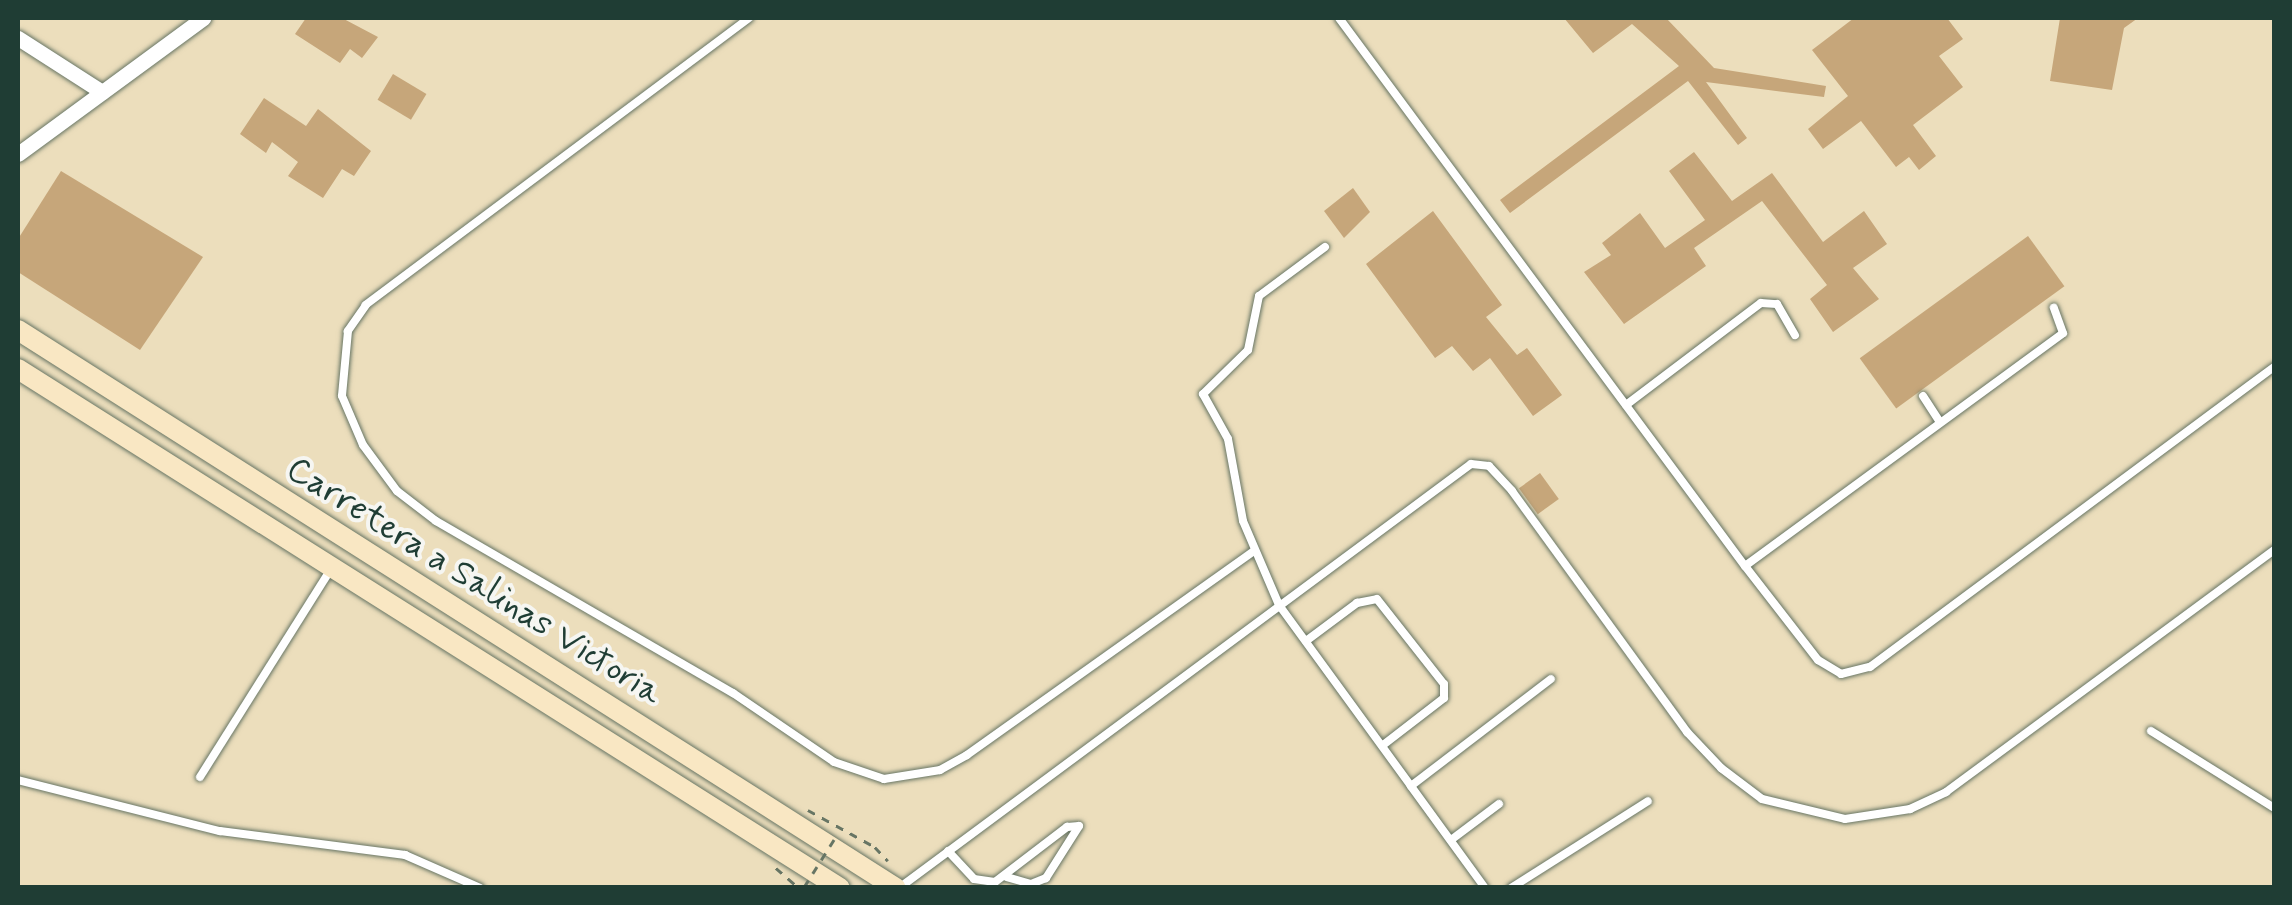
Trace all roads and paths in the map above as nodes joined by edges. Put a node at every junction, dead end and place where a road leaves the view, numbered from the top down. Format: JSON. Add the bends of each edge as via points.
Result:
{"nodes":[{"id":1,"x":203,"y":18,"type":"edge"},
{"id":2,"x":749,"y":18,"type":"edge"},
{"id":3,"x":1339,"y":18,"type":"edge"},
{"id":4,"x":18,"y":38,"type":"edge"},
{"id":5,"x":102,"y":92,"type":"junction"},
{"id":6,"x":18,"y":154,"type":"edge"},
{"id":7,"x":1325,"y":248,"type":"dead end"},
{"id":8,"x":2054,"y":308,"type":"dead end"},
{"id":9,"x":18,"y":330,"type":"edge"},
{"id":10,"x":1795,"y":335,"type":"dead end"},
{"id":11,"x":2274,"y":367,"type":"edge"},
{"id":12,"x":18,"y":369,"type":"edge"},
{"id":13,"x":1923,"y":396,"type":"dead end"},
{"id":14,"x":1626,"y":405,"type":"junction"},
{"id":15,"x":1940,"y":422,"type":"junction"},
{"id":16,"x":2274,"y":550,"type":"edge"},
{"id":17,"x":1253,"y":552,"type":"junction"},
{"id":18,"x":1745,"y":566,"type":"junction"},
{"id":19,"x":332,"y":568,"type":"junction"},
{"id":20,"x":1279,"y":605,"type":"junction"},
{"id":21,"x":1306,"y":641,"type":"junction"},
{"id":22,"x":1551,"y":679,"type":"dead end"},
{"id":23,"x":2151,"y":730,"type":"dead end"},
{"id":24,"x":1382,"y":746,"type":"junction"},
{"id":25,"x":200,"y":776,"type":"dead end"},
{"id":26,"x":18,"y":780,"type":"edge"},
{"id":27,"x":1411,"y":786,"type":"junction"},
{"id":28,"x":1648,"y":801,"type":"dead end"},
{"id":29,"x":1499,"y":804,"type":"dead end"},
{"id":30,"x":2274,"y":808,"type":"edge"},
{"id":31,"x":838,"y":833,"type":"dead end"},
{"id":32,"x":1451,"y":840,"type":"junction"},
{"id":33,"x":948,"y":852,"type":"junction"},
{"id":34,"x":1006,"y":877,"type":"junction"},
{"id":35,"x":804,"y":887,"type":"edge"},
{"id":36,"x":480,"y":888,"type":"edge"},
{"id":37,"x":840,"y":888,"type":"edge"},
{"id":38,"x":898,"y":888,"type":"edge"},
{"id":39,"x":1486,"y":888,"type":"edge"},
{"id":40,"x":1512,"y":888,"type":"edge"}],
"edges":[{"from":1,"to":5,"type":"street"},
{"from":2,"to":17,"type":"lane","via":[[366,305],[348,332],[342,396],[363,445],[397,491],[436,522],[733,692],[834,762],[884,779],[940,770],[967,755]]},
{"from":3,"to":14,"type":"lane"},
{"from":4,"to":5,"type":"street"},
{"from":5,"to":6,"type":"street"},
{"from":7,"to":17,"type":"lane","via":[[1260,296],[1248,350],[1203,394],[1228,439]]},
{"from":8,"to":15,"type":"lane","via":[[2063,333]]},
{"from":9,"to":38,"type":"main road","name":"Carretera a Salinas Victoria"},
{"from":10,"to":14,"type":"lane","via":[[1776,304],[1761,303]]},
{"from":11,"to":18,"type":"lane","via":[[1857,672],[1841,674],[1818,660]]},
{"from":12,"to":19,"type":"main road","name":"Carretera a Salinas Victoria"},
{"from":13,"to":15,"type":"lane"},
{"from":14,"to":18,"type":"lane"},
{"from":15,"to":18,"type":"lane"},
{"from":16,"to":20,"type":"lane","via":[[1946,792],[1910,809],[1845,819],[1762,799],[1721,768],[1489,466],[1462,468]]},
{"from":17,"to":20,"type":"lane"},
{"from":19,"to":25,"type":"lane"},
{"from":19,"to":37,"type":"main road","name":"Carretera a Salinas Victoria"},
{"from":20,"to":21,"type":"lane"},
{"from":20,"to":33,"type":"lane"},
{"from":21,"to":24,"type":"lane"},
{"from":21,"to":24,"type":"lane","via":[[1357,603],[1377,599],[1444,684],[1444,698]]},
{"from":22,"to":27,"type":"lane"},
{"from":23,"to":30,"type":"lane"},
{"from":24,"to":27,"type":"lane"},
{"from":26,"to":36,"type":"lane","via":[[233,833],[405,854]]},
{"from":27,"to":32,"type":"lane"},
{"from":28,"to":40,"type":"lane"},
{"from":29,"to":32,"type":"lane"},
{"from":31,"to":35,"type":"path","bridge":true},
{"from":32,"to":39,"type":"lane"},
{"from":33,"to":34,"type":"lane","via":[[974,879]]},
{"from":33,"to":38,"type":"lane"},
{"from":34,"to":34,"type":"lane","via":[[1067,827],[1079,826],[1046,878],[1030,884]]}]}
